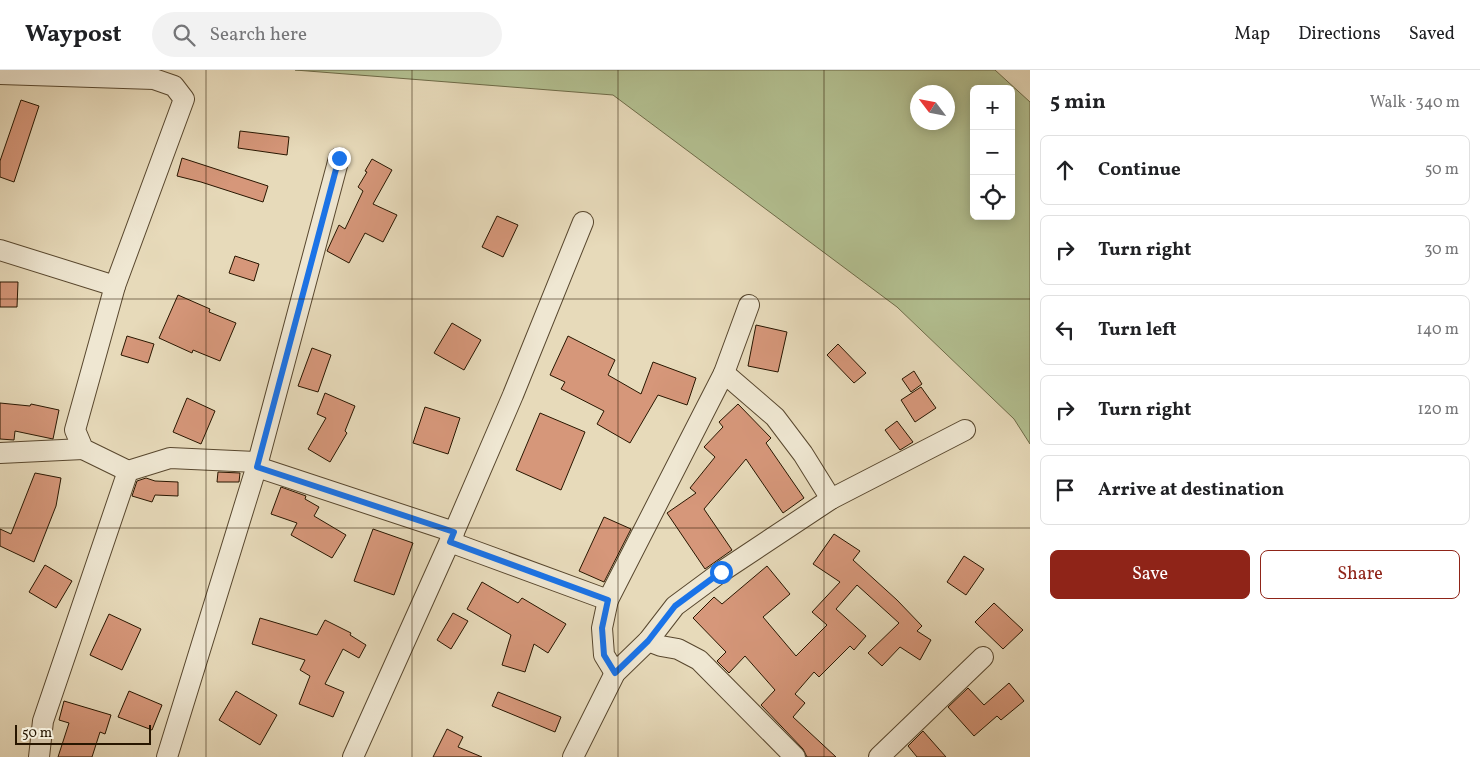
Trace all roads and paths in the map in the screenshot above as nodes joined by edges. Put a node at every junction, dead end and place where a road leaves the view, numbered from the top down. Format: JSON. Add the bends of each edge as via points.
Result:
{"nodes":[{"id":1,"x":0,"y":74,"type":"edge"},
{"id":2,"x":339,"y":158,"type":"dead end"},
{"id":3,"x":584,"y":222,"type":"dead end"},
{"id":4,"x":0,"y":250,"type":"edge"},
{"id":5,"x":115,"y":286,"type":"junction"},
{"id":6,"x":749,"y":305,"type":"dead end"},
{"id":7,"x":724,"y":373,"type":"junction"},
{"id":8,"x":965,"y":430,"type":"dead end"},
{"id":9,"x":83,"y":449,"type":"junction"},
{"id":10,"x":0,"y":453,"type":"edge"},
{"id":11,"x":258,"y":465,"type":"junction"},
{"id":12,"x":128,"y":471,"type":"junction"},
{"id":13,"x":831,"y":499,"type":"junction"},
{"id":14,"x":452,"y":537,"type":"junction"},
{"id":15,"x":608,"y":600,"type":"junction"},
{"id":16,"x":648,"y":641,"type":"junction"},
{"id":17,"x":983,"y":657,"type":"dead end"},
{"id":18,"x":615,"y":673,"type":"junction"},
{"id":19,"x":39,"y":757,"type":"edge"},
{"id":20,"x":167,"y":757,"type":"edge"},
{"id":21,"x":354,"y":757,"type":"edge"},
{"id":22,"x":573,"y":757,"type":"edge"},
{"id":23,"x":795,"y":757,"type":"edge"},
{"id":24,"x":878,"y":757,"type":"edge"}],
"edges":[{"from":1,"to":5,"type":"street","via":[[154,79],[174,86],[184,99]]},
{"from":2,"to":11,"type":"street"},
{"from":3,"to":14,"type":"street"},
{"from":4,"to":5,"type":"street"},
{"from":5,"to":9,"type":"street","via":[[76,430]]},
{"from":6,"to":7,"type":"street"},
{"from":7,"to":13,"type":"street","via":[[775,418],[803,454]]},
{"from":7,"to":15,"type":"street"},
{"from":8,"to":13,"type":"street"},
{"from":9,"to":10,"type":"street"},
{"from":9,"to":12,"type":"street"},
{"from":11,"to":12,"type":"street","via":[[170,458]]},
{"from":11,"to":14,"type":"street"},
{"from":11,"to":20,"type":"street"},
{"from":12,"to":19,"type":"street","via":[[44,721]]},
{"from":13,"to":16,"type":"street","via":[[675,606]]},
{"from":14,"to":15,"type":"street"},
{"from":14,"to":21,"type":"street"},
{"from":15,"to":18,"type":"street","via":[[602,628],[604,655]]},
{"from":16,"to":18,"type":"street"},
{"from":16,"to":23,"type":"street","via":[[678,649],[699,660]]},
{"from":17,"to":24,"type":"street"},
{"from":18,"to":22,"type":"street"}]}
